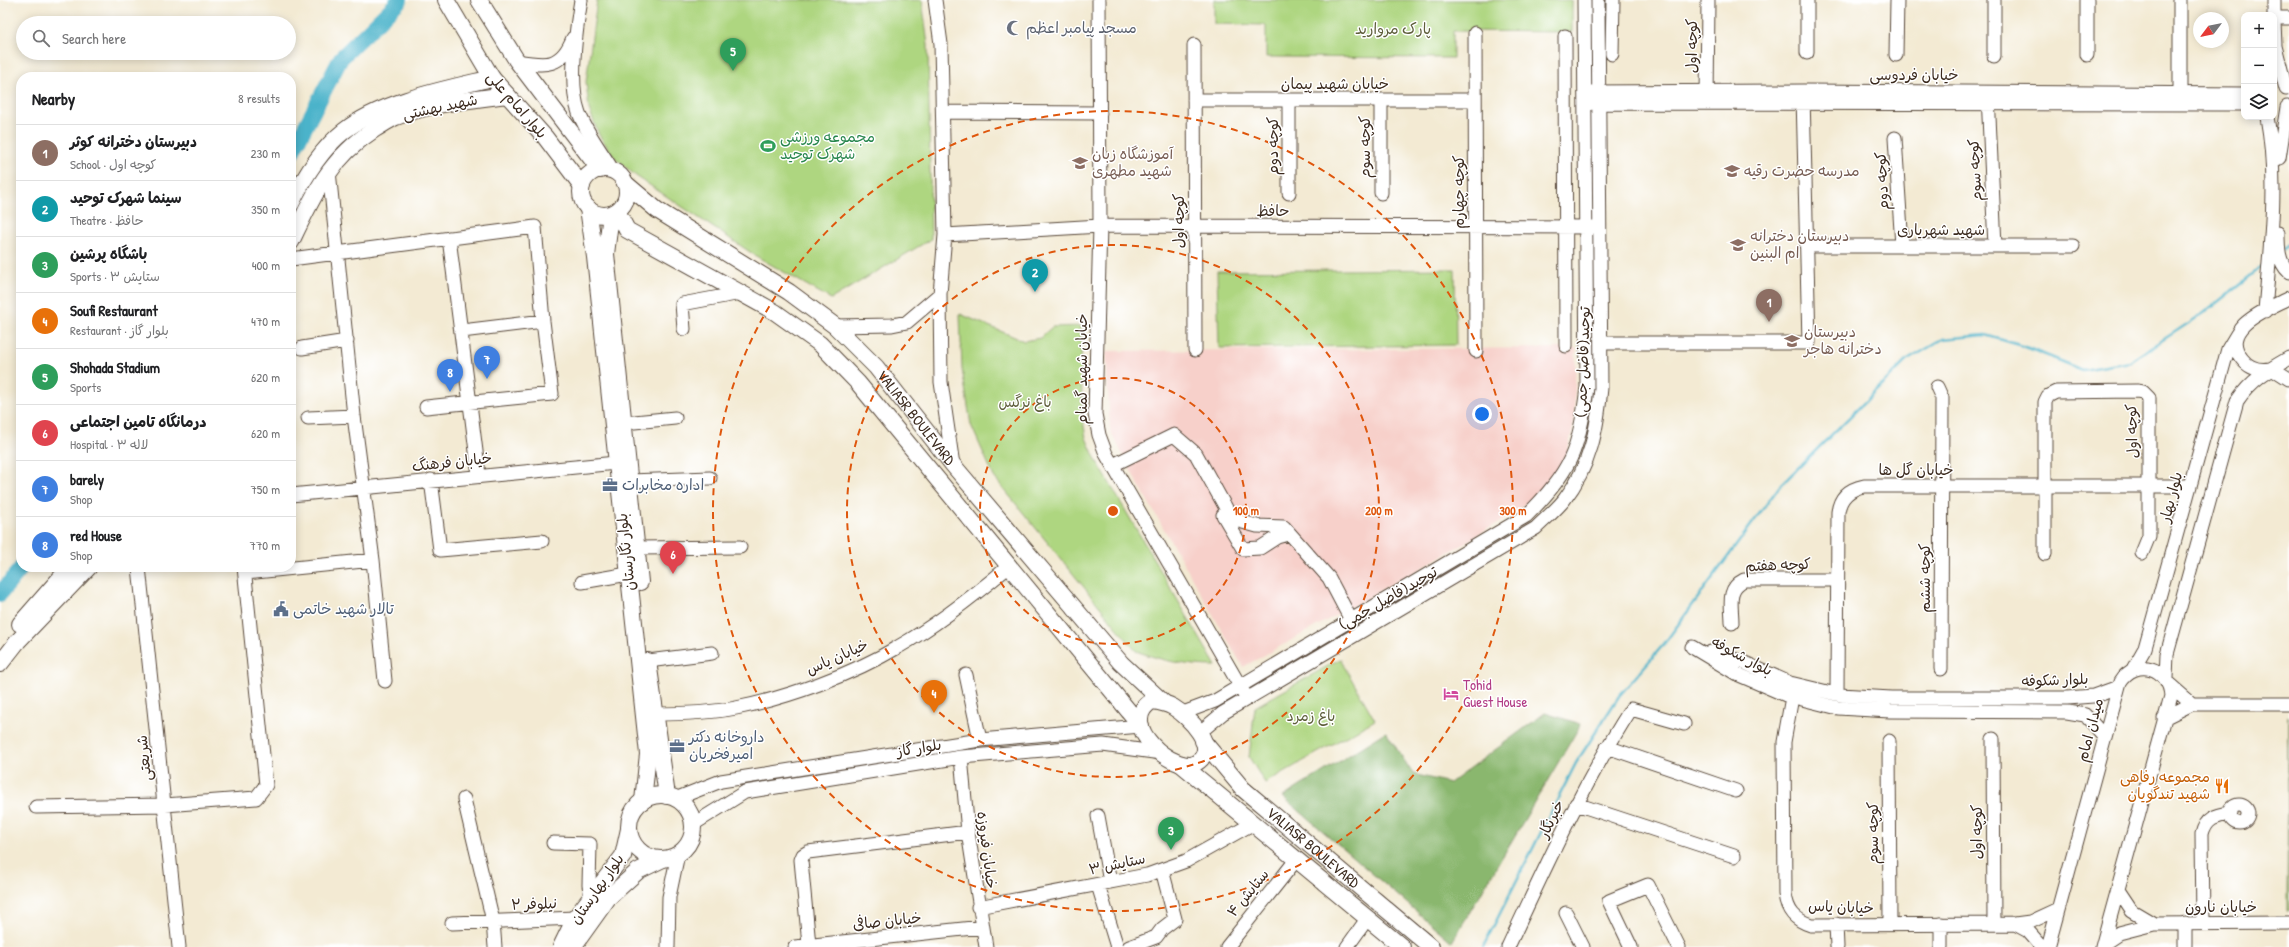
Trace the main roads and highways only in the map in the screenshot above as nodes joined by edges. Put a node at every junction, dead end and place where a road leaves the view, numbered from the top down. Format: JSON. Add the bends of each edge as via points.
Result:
{"nodes":[{"id":1,"x":446,"y":0,"type":"edge"},
{"id":2,"x":479,"y":0,"type":"edge"},
{"id":3,"x":492,"y":78,"type":"junction"},
{"id":4,"x":507,"y":94,"type":"junction"},
{"id":5,"x":607,"y":171,"type":"junction"},
{"id":6,"x":625,"y":183,"type":"junction"},
{"id":7,"x":582,"y":186,"type":"junction"},
{"id":8,"x":296,"y":195,"type":"edge"},
{"id":9,"x":588,"y":208,"type":"junction"},
{"id":10,"x":614,"y":213,"type":"junction"},
{"id":11,"x":296,"y":231,"type":"edge"},
{"id":12,"x":66,"y":572,"type":"edge"},
{"id":13,"x":84,"y":572,"type":"edge"},
{"id":14,"x":0,"y":647,"type":"edge"},
{"id":15,"x":0,"y":664,"type":"edge"},
{"id":16,"x":1163,"y":702,"type":"junction"},
{"id":17,"x":1141,"y":726,"type":"junction"},
{"id":18,"x":1201,"y":737,"type":"junction"},
{"id":19,"x":1181,"y":764,"type":"junction"},
{"id":20,"x":1234,"y":780,"type":"junction"},
{"id":21,"x":1220,"y":797,"type":"junction"},
{"id":22,"x":671,"y":798,"type":"junction"},
{"id":23,"x":643,"y":801,"type":"junction"},
{"id":24,"x":629,"y":829,"type":"junction"},
{"id":25,"x":623,"y":856,"type":"junction"},
{"id":26,"x":663,"y":859,"type":"junction"},
{"id":27,"x":638,"y":871,"type":"junction"},
{"id":28,"x":561,"y":947,"type":"edge"},
{"id":29,"x":573,"y":947,"type":"edge"},
{"id":30,"x":1402,"y":947,"type":"edge"},
{"id":31,"x":1431,"y":947,"type":"edge"}],
"edges":[{"from":1,"to":3,"type":"main road","name":"بلوار امام علی"},
{"from":2,"to":5,"type":"main road","name":"بلوار امام علی","via":[[517,62]]},
{"from":3,"to":4,"type":"main road","name":"بلوار امام علی"},
{"from":3,"to":8,"type":"main road","name":"شهید بهشتی","via":[[396,104],[349,128],[328,146],[313,164]]},
{"from":4,"to":7,"type":"main road","name":"بلوار امام علی","via":[[545,137]]},
{"from":4,"to":11,"type":"main road","name":"شهید بهشتی","via":[[431,107],[396,117],[359,140],[341,155],[329,171],[308,204]]},
{"from":5,"to":6,"type":"main road"},
{"from":5,"to":7,"type":"main road","via":[[589,175]]},
{"from":6,"to":10,"type":"main road","via":[[625,202]]},
{"from":6,"to":16,"type":"main road","name":"VALIASR BOULEVARD","via":[[657,210],[789,292],[835,326],[876,367],[953,465],[1121,663]]},
{"from":7,"to":9,"type":"main road","via":[[584,202]]},
{"from":9,"to":10,"type":"main road","via":[[601,215]]},
{"from":9,"to":23,"type":"main road","name":"بلوار نگارستان","via":[[648,754]]},
{"from":10,"to":17,"type":"main road","name":"VALIASR BOULEVARD","via":[[627,230],[775,312],[820,344],[858,383]]},
{"from":10,"to":22,"type":"main road","name":"بلوار نگارستان","via":[[606,254],[654,714]]},
{"from":12,"to":14,"type":"main road"},
{"from":13,"to":15,"type":"main road"},
{"from":16,"to":17,"type":"main road","via":[[1152,701],[1144,706],[1139,715]]},
{"from":16,"to":18,"type":"main road","name":"VALIASR BOULEVARD","via":[[1183,713]]},
{"from":17,"to":19,"type":"main road","name":"VALIASR BOULEVARD","via":[[1161,753]]},
{"from":18,"to":19,"type":"main road","via":[[1205,752],[1200,761],[1192,766]]},
{"from":18,"to":20,"type":"main road","name":"VALIASR BOULEVARD"},
{"from":19,"to":21,"type":"main road","name":"VALIASR BOULEVARD"},
{"from":20,"to":21,"type":"main road","via":[[1225,778],[1220,781],[1216,787]]},
{"from":20,"to":31,"type":"main road","name":"VALIASR BOULEVARD"},
{"from":21,"to":30,"type":"main road","name":"VALIASR BOULEVARD"},
{"from":22,"to":23,"type":"main road","via":[[659,796]]},
{"from":22,"to":26,"type":"main road","via":[[687,810],[692,825],[689,842],[678,854]]},
{"from":23,"to":24,"type":"main road","via":[[632,813]]},
{"from":24,"to":25,"type":"main road","name":"بلوار بهارستان"},
{"from":24,"to":26,"type":"main road","via":[[634,845],[640,851],[654,858]]},
{"from":25,"to":27,"type":"main road","via":[[634,858],[638,864]]},
{"from":25,"to":28,"type":"main road","name":"بلوار بهارستان","via":[[576,918]]},
{"from":26,"to":27,"type":"main road","name":"بلوار بهارستان"},
{"from":27,"to":29,"type":"main road","name":"بلوار بهارستان","via":[[608,898]]}]}
